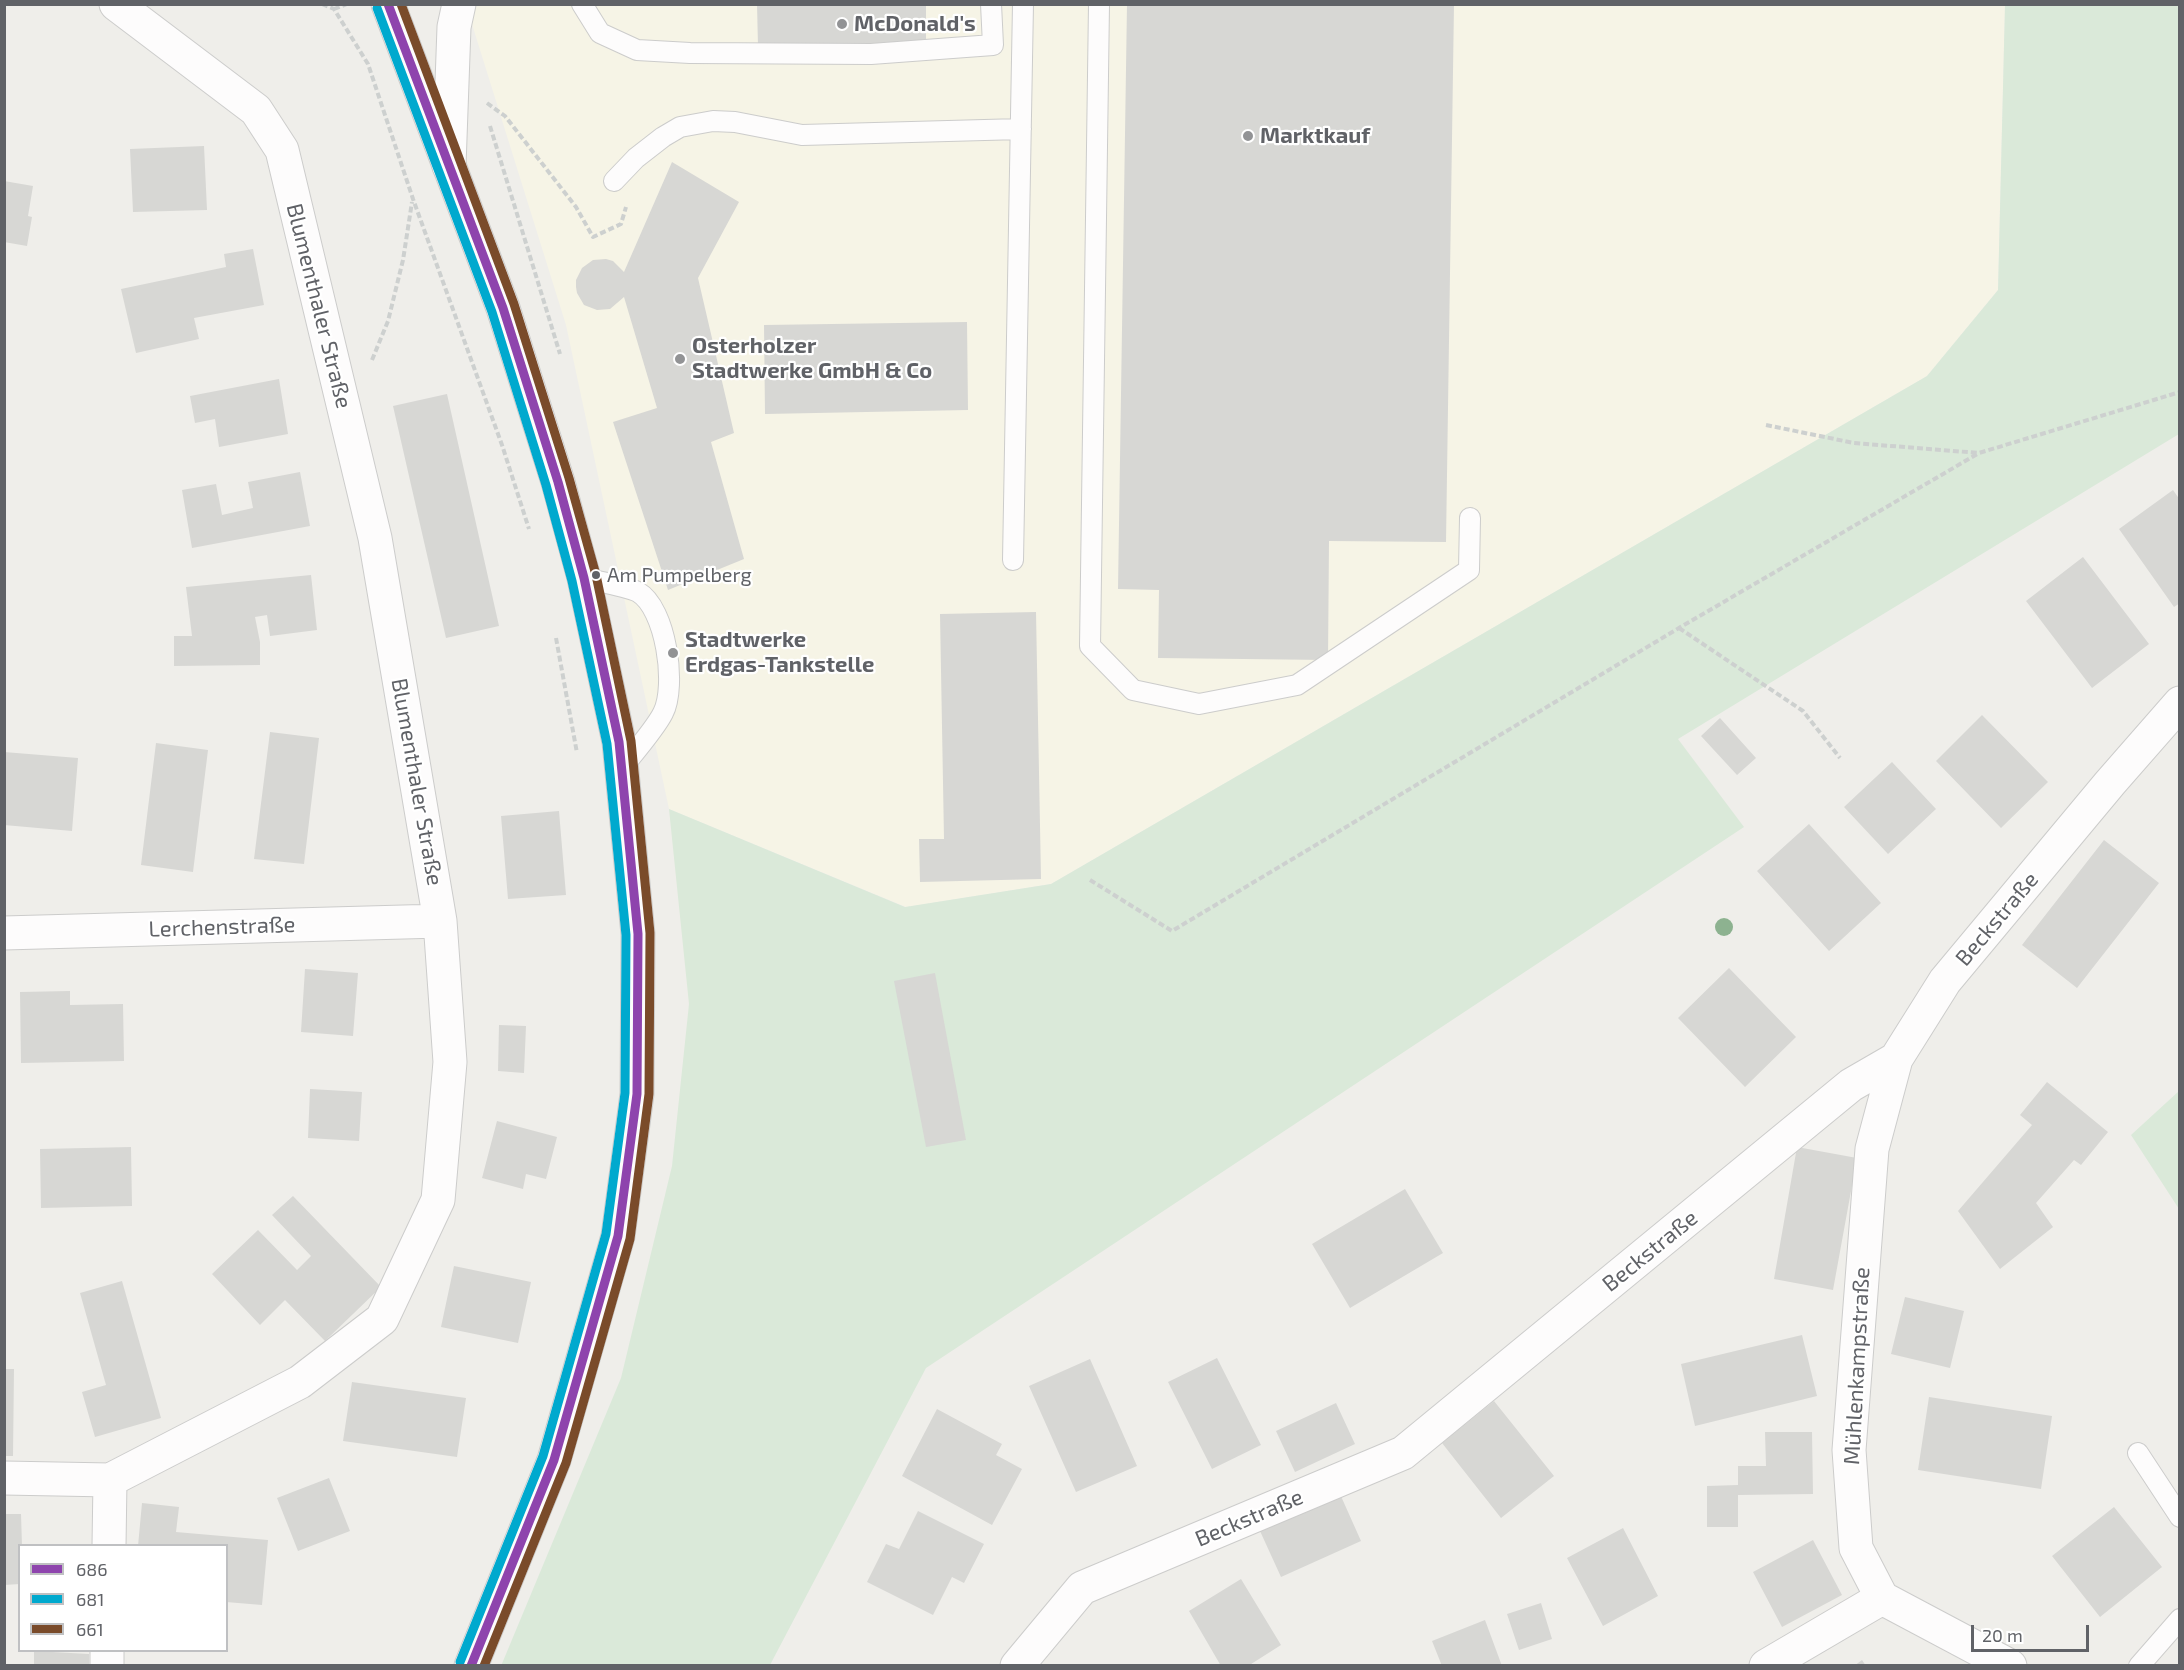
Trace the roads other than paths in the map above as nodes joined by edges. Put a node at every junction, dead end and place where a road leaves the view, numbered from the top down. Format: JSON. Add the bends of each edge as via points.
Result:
{"nodes":[{"id":1,"x":116,"y":4,"type":"edge"},
{"id":2,"x":388,"y":4,"type":"edge"},
{"id":3,"x":459,"y":4,"type":"edge"},
{"id":4,"x":582,"y":4,"type":"edge"},
{"id":5,"x":991,"y":4,"type":"edge"},
{"id":6,"x":1023,"y":4,"type":"edge"},
{"id":7,"x":1099,"y":4,"type":"edge"},
{"id":8,"x":1021,"y":129,"type":"junction"},
{"id":9,"x":449,"y":166,"type":"junction"},
{"id":10,"x":614,"y":181,"type":"road end"},
{"id":11,"x":1470,"y":518,"type":"dead end"},
{"id":12,"x":1013,"y":560,"type":"dead end"},
{"id":13,"x":584,"y":578,"type":"junction"},
{"id":14,"x":2180,"y":703,"type":"edge"},
{"id":15,"x":621,"y":769,"type":"junction"},
{"id":16,"x":440,"y":921,"type":"junction"},
{"id":17,"x":4,"y":933,"type":"edge"},
{"id":18,"x":1896,"y":1059,"type":"junction"},
{"id":19,"x":2138,"y":1453,"type":"dead end"},
{"id":20,"x":4,"y":1478,"type":"edge"},
{"id":21,"x":110,"y":1480,"type":"junction"},
{"id":22,"x":2180,"y":1517,"type":"edge"},
{"id":23,"x":109,"y":1544,"type":"edge"},
{"id":24,"x":1882,"y":1598,"type":"junction"},
{"id":25,"x":2180,"y":1619,"type":"edge"},
{"id":26,"x":471,"y":1665,"type":"edge"},
{"id":27,"x":1017,"y":1665,"type":"edge"},
{"id":28,"x":1766,"y":1665,"type":"edge"},
{"id":29,"x":2010,"y":1665,"type":"edge"},
{"id":30,"x":2139,"y":1665,"type":"edge"}],
"edges":[{"from":1,"to":16,"type":"street","name":"Blumenthaler Straße","via":[[256,110],[282,150],[375,538]]},
{"from":2,"to":9,"type":"street"},
{"from":3,"to":9,"type":"street","via":[[454,27]]},
{"from":4,"to":5,"type":"lane","via":[[600,33],[637,50],[871,54],[993,45]]},
{"from":6,"to":8,"type":"lane"},
{"from":7,"to":11,"type":"lane","via":[[1090,646],[1133,690],[1199,704],[1297,685],[1469,570]]},
{"from":8,"to":10,"type":"lane","via":[[802,135],[713,121],[680,127],[663,137]]},
{"from":8,"to":12,"type":"lane"},
{"from":9,"to":13,"type":"street","via":[[502,308],[558,482]]},
{"from":13,"to":15,"type":"street","via":[[619,742]]},
{"from":13,"to":15,"type":"lane","via":[[638,592],[656,610],[666,651],[671,684],[664,713]]},
{"from":14,"to":18,"type":"street","name":"Beckstraße","via":[[1945,981]]},
{"from":15,"to":26,"type":"street","via":[[638,934],[637,1094],[618,1236],[554,1460]]},
{"from":16,"to":17,"type":"street","name":"Lerchenstraße"},
{"from":16,"to":21,"type":"street","name":"Blumenthaler Straße","via":[[450,1062],[438,1200],[382,1319],[300,1382]]},
{"from":18,"to":24,"type":"street","name":"Mühlenkampstraße","via":[[1872,1149],[1849,1450],[1856,1548]]},
{"from":18,"to":27,"type":"street","name":"Beckstraße","via":[[1851,1085],[1403,1454],[1082,1588]]},
{"from":19,"to":22,"type":"lane"},
{"from":20,"to":21,"type":"street"},
{"from":21,"to":23,"type":"street"},
{"from":24,"to":28,"type":"street"},
{"from":24,"to":29,"type":"street"},
{"from":25,"to":30,"type":"lane"}]}
